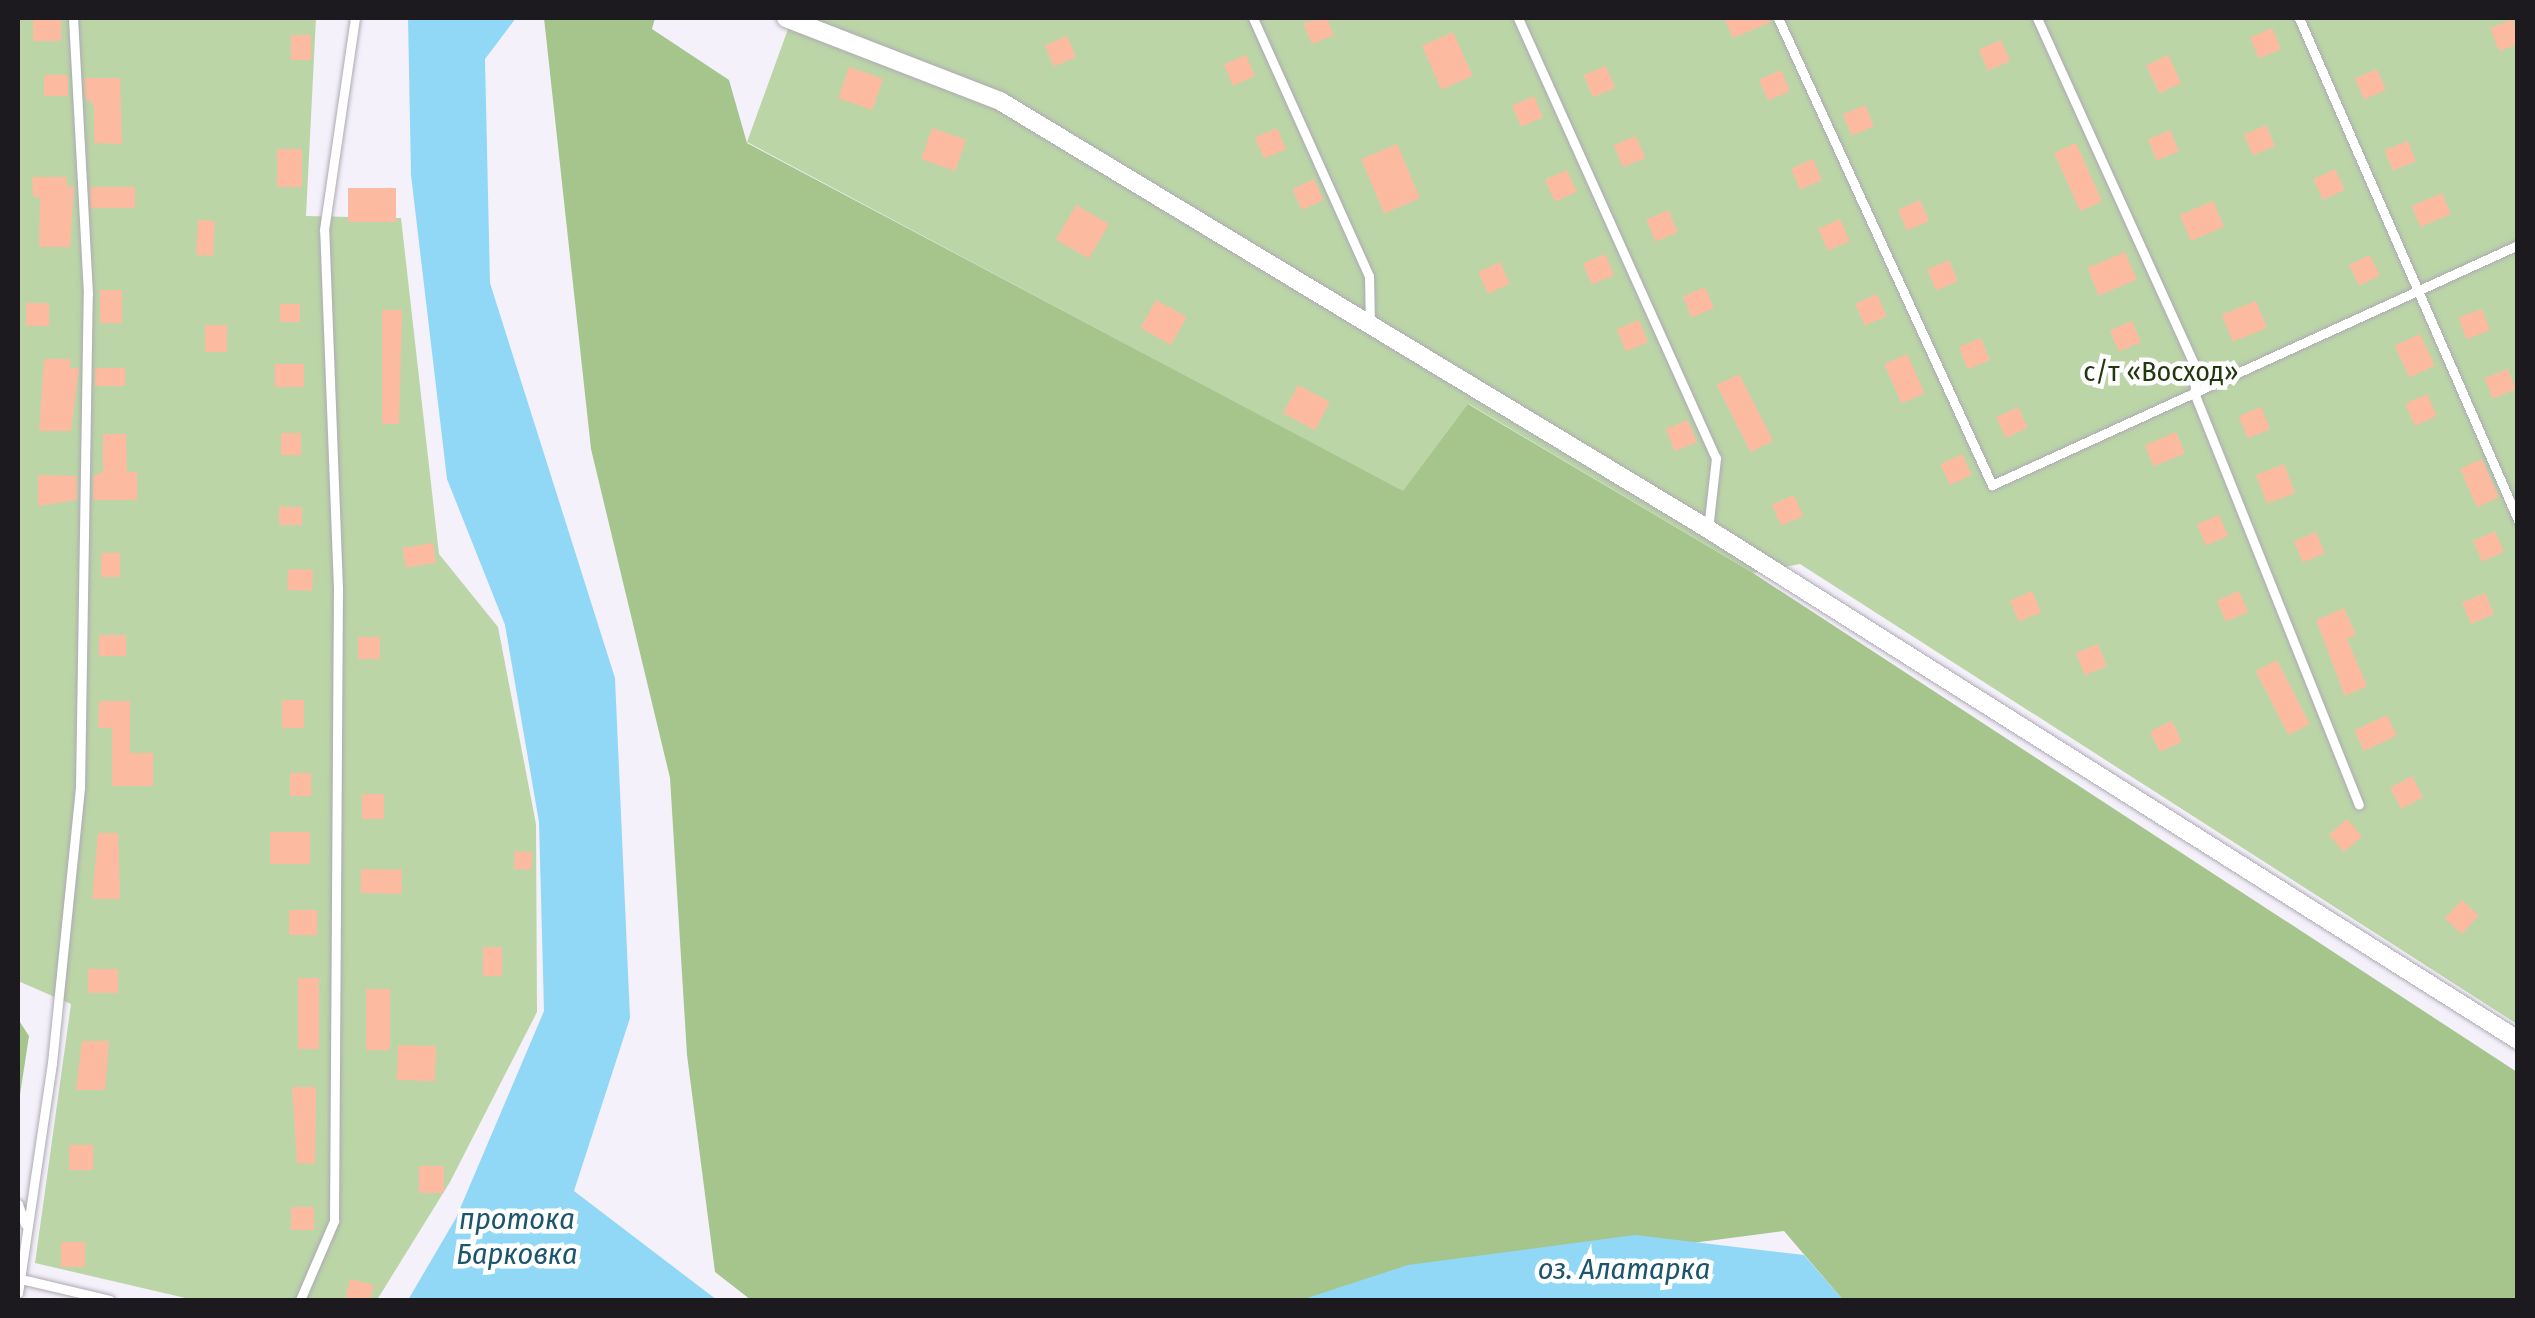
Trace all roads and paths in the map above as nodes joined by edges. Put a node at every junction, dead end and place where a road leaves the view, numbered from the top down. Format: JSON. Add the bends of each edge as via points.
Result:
{"nodes":[{"id":1,"x":73,"y":18,"type":"edge"},
{"id":2,"x":355,"y":18,"type":"edge"},
{"id":3,"x":786,"y":18,"type":"edge"},
{"id":4,"x":1253,"y":18,"type":"edge"},
{"id":5,"x":1518,"y":18,"type":"edge"},
{"id":6,"x":1778,"y":18,"type":"edge"},
{"id":7,"x":2037,"y":18,"type":"edge"},
{"id":8,"x":2299,"y":18,"type":"edge"},
{"id":9,"x":2518,"y":245,"type":"edge"},
{"id":10,"x":2416,"y":293,"type":"junction"},
{"id":11,"x":1370,"y":325,"type":"junction"},
{"id":12,"x":2195,"y":395,"type":"junction"},
{"id":13,"x":2518,"y":520,"type":"edge"},
{"id":14,"x":1708,"y":528,"type":"junction"},
{"id":15,"x":2360,"y":804,"type":"dead end"},
{"id":16,"x":2518,"y":1040,"type":"edge"},
{"id":17,"x":18,"y":1204,"type":"edge"},
{"id":18,"x":26,"y":1226,"type":"junction"},
{"id":19,"x":21,"y":1279,"type":"junction"},
{"id":20,"x":18,"y":1293,"type":"edge"},
{"id":21,"x":110,"y":1300,"type":"edge"},
{"id":22,"x":300,"y":1300,"type":"edge"}],
"edges":[{"from":1,"to":18,"type":"lane","via":[[88,294],[80,788],[52,1063]]},
{"from":2,"to":22,"type":"lane","via":[[324,230],[338,589],[334,1221]]},
{"from":3,"to":11,"type":"street","via":[[1000,101]]},
{"from":4,"to":11,"type":"lane","via":[[1368,276]]},
{"from":5,"to":14,"type":"lane","via":[[1716,458]]},
{"from":6,"to":12,"type":"lane","via":[[1992,485]]},
{"from":7,"to":12,"type":"lane","via":[[2194,364]]},
{"from":8,"to":10,"type":"lane"},
{"from":9,"to":10,"type":"lane"},
{"from":10,"to":12,"type":"lane"},
{"from":10,"to":13,"type":"lane"},
{"from":11,"to":14,"type":"street"},
{"from":12,"to":15,"type":"lane"},
{"from":14,"to":16,"type":"street"},
{"from":17,"to":18,"type":"lane"},
{"from":18,"to":19,"type":"lane"},
{"from":19,"to":20,"type":"lane"},
{"from":19,"to":21,"type":"lane"}]}
